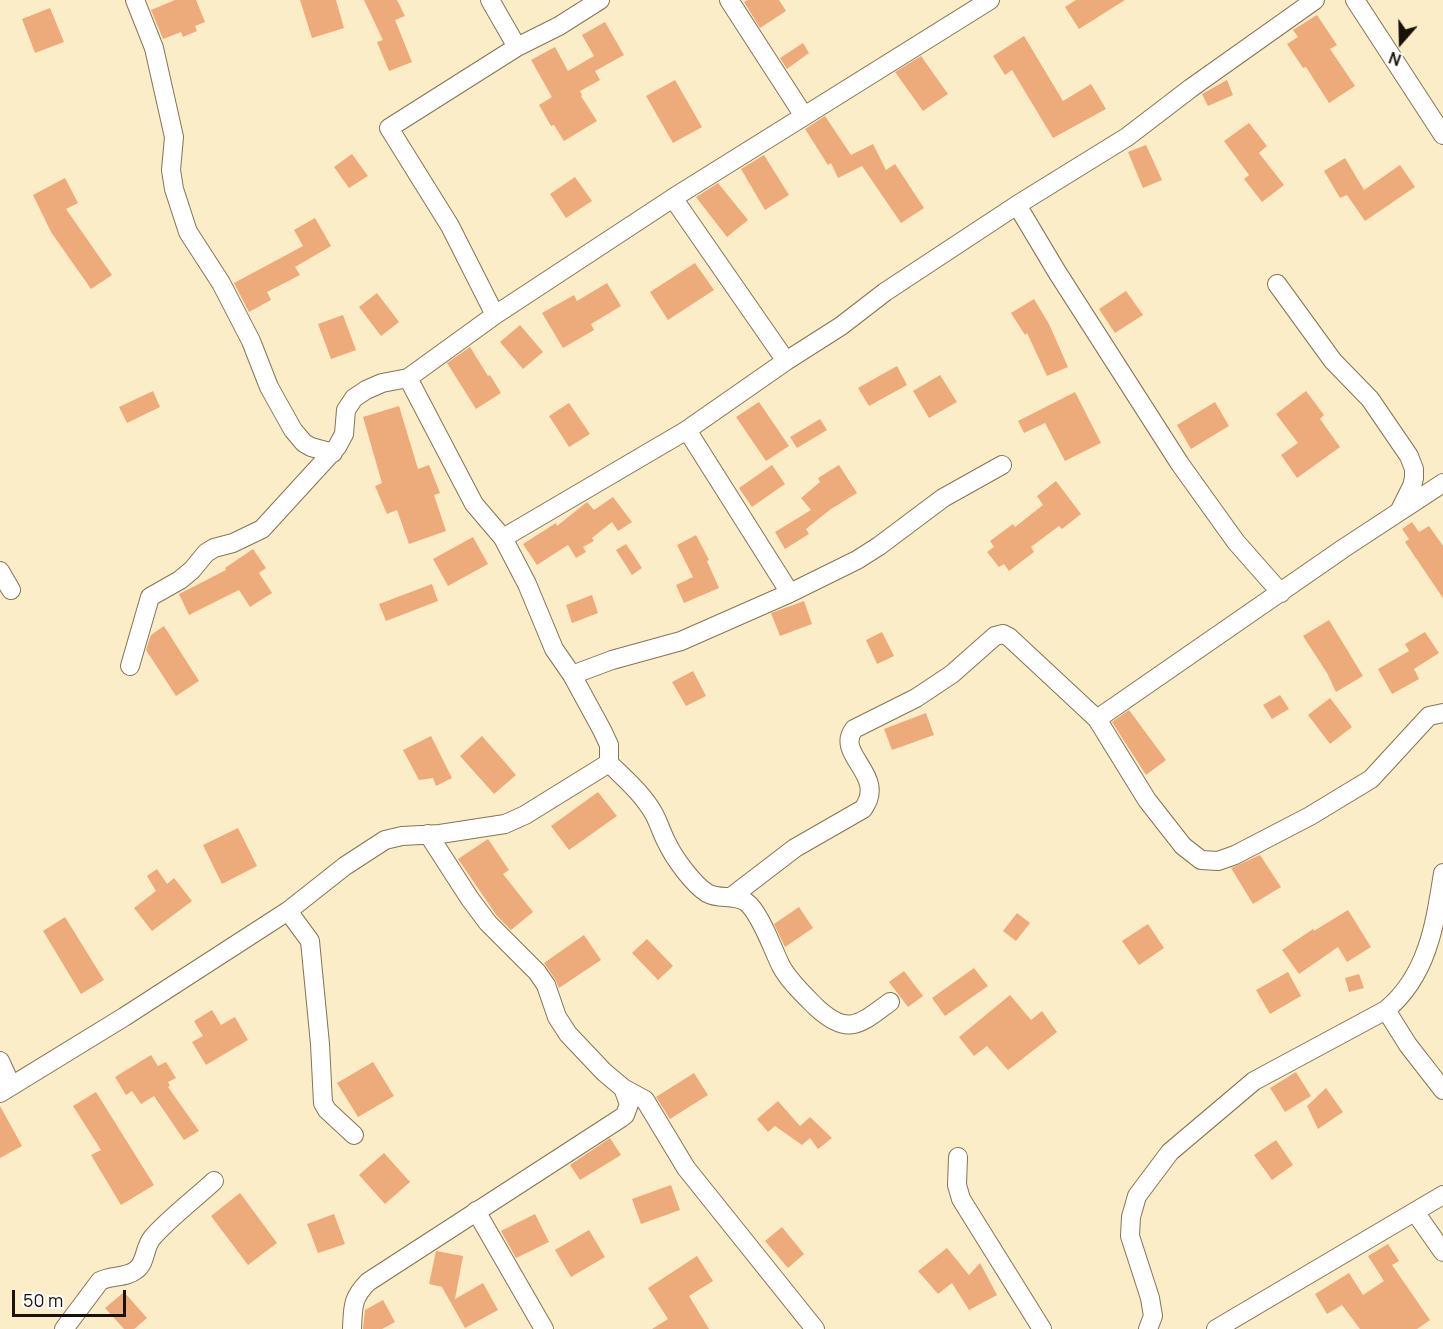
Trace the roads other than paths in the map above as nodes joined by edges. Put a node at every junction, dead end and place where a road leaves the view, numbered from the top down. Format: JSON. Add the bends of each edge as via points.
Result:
{"nodes":[{"id":1,"x":135,"y":0,"type":"edge"},
{"id":2,"x":490,"y":0,"type":"edge"},
{"id":3,"x":600,"y":0,"type":"edge"},
{"id":4,"x":729,"y":0,"type":"edge"},
{"id":5,"x":1315,"y":0,"type":"edge"},
{"id":6,"x":1355,"y":0,"type":"edge"},
{"id":7,"x":986,"y":1,"type":"edge"},
{"id":8,"x":517,"y":46,"type":"junction"},
{"id":9,"x":804,"y":116,"type":"junction"},
{"id":10,"x":1440,"y":123,"type":"edge"},
{"id":11,"x":673,"y":198,"type":"junction"},
{"id":12,"x":1017,"y":205,"type":"junction"},
{"id":13,"x":1277,"y":284,"type":"dead end"},
{"id":14,"x":495,"y":315,"type":"junction"},
{"id":15,"x":786,"y":361,"type":"junction"},
{"id":16,"x":408,"y":378,"type":"junction"},
{"id":17,"x":687,"y":430,"type":"junction"},
{"id":18,"x":333,"y":453,"type":"junction"},
{"id":19,"x":1002,"y":465,"type":"dead end"},
{"id":20,"x":1443,"y":483,"type":"edge"},
{"id":21,"x":1399,"y":511,"type":"junction"},
{"id":22,"x":502,"y":538,"type":"junction"},
{"id":23,"x":0,"y":571,"type":"edge"},
{"id":24,"x":10,"y":590,"type":"dead end"},
{"id":25,"x":790,"y":593,"type":"junction"},
{"id":26,"x":1281,"y":593,"type":"junction"},
{"id":27,"x":130,"y":666,"type":"dead end"},
{"id":28,"x":572,"y":675,"type":"junction"},
{"id":29,"x":1443,"y":713,"type":"edge"},
{"id":30,"x":1097,"y":719,"type":"junction"},
{"id":31,"x":609,"y":763,"type":"junction"},
{"id":32,"x":428,"y":834,"type":"junction"},
{"id":33,"x":1443,"y":873,"type":"edge"},
{"id":34,"x":731,"y":897,"type":"junction"},
{"id":35,"x":288,"y":911,"type":"junction"},
{"id":36,"x":890,"y":1002,"type":"dead end"},
{"id":37,"x":1386,"y":1010,"type":"junction"},
{"id":38,"x":0,"y":1061,"type":"edge"},
{"id":39,"x":623,"y":1088,"type":"junction"},
{"id":40,"x":5,"y":1089,"type":"edge"},
{"id":41,"x":1443,"y":1090,"type":"edge"},
{"id":42,"x":354,"y":1135,"type":"dead end"},
{"id":43,"x":958,"y":1157,"type":"dead end"},
{"id":44,"x":214,"y":1181,"type":"dead end"},
{"id":45,"x":1443,"y":1195,"type":"edge"},
{"id":46,"x":476,"y":1211,"type":"junction"},
{"id":47,"x":1415,"y":1212,"type":"junction"},
{"id":48,"x":1443,"y":1252,"type":"edge"},
{"id":49,"x":64,"y":1329,"type":"edge"},
{"id":50,"x":352,"y":1329,"type":"edge"},
{"id":51,"x":544,"y":1329,"type":"edge"},
{"id":52,"x":814,"y":1329,"type":"edge"},
{"id":53,"x":1042,"y":1329,"type":"edge"},
{"id":54,"x":1148,"y":1329,"type":"edge"},
{"id":55,"x":1216,"y":1329,"type":"edge"}],
"edges":[{"from":1,"to":18,"type":"street","via":[[154,48],[174,136],[174,189],[188,232],[221,283],[251,341],[268,387],[293,429],[304,443]]},
{"from":2,"to":8,"type":"street"},
{"from":3,"to":8,"type":"street"},
{"from":4,"to":9,"type":"street"},
{"from":5,"to":12,"type":"street","via":[[1127,137]]},
{"from":6,"to":10,"type":"street"},
{"from":7,"to":9,"type":"street"},
{"from":8,"to":14,"type":"street","via":[[389,128],[450,226]]},
{"from":9,"to":11,"type":"street"},
{"from":11,"to":14,"type":"street"},
{"from":11,"to":15,"type":"street"},
{"from":12,"to":15,"type":"street"},
{"from":12,"to":26,"type":"street","via":[[1180,464],[1236,542]]},
{"from":13,"to":21,"type":"street","via":[[1333,361],[1370,399],[1409,456],[1414,478]]},
{"from":14,"to":16,"type":"street"},
{"from":15,"to":17,"type":"street"},
{"from":16,"to":18,"type":"street","via":[[382,382],[354,398],[346,410],[344,434]]},
{"from":16,"to":22,"type":"street","via":[[474,504]]},
{"from":17,"to":22,"type":"street"},
{"from":17,"to":25,"type":"street"},
{"from":18,"to":27,"type":"street","via":[[262,529],[214,548],[180,580],[150,597]]},
{"from":19,"to":25,"type":"street","via":[[943,498],[857,560]]},
{"from":20,"to":21,"type":"street"},
{"from":21,"to":26,"type":"street"},
{"from":22,"to":28,"type":"street","via":[[527,584],[554,649]]},
{"from":23,"to":24,"type":"street"},
{"from":25,"to":28,"type":"street","via":[[681,641]]},
{"from":26,"to":30,"type":"street"},
{"from":28,"to":31,"type":"street","via":[[609,745]]},
{"from":29,"to":30,"type":"street","via":[[1429,716],[1371,779],[1310,816],[1218,861],[1201,860],[1183,846],[1147,800]]},
{"from":30,"to":34,"type":"street","via":[[1009,637],[994,636],[952,674],[916,698],[854,729],[848,743],[865,771],[870,785],[869,801],[863,809],[795,848]]},
{"from":31,"to":32,"type":"street","via":[[505,824]]},
{"from":31,"to":34,"type":"street","via":[[645,799],[672,853],[693,879],[706,892]]},
{"from":32,"to":35,"type":"street","via":[[384,840]]},
{"from":32,"to":39,"type":"street","via":[[488,923],[537,972],[568,1034]]},
{"from":33,"to":37,"type":"street","via":[[1422,964],[1401,997]]},
{"from":34,"to":36,"type":"street","via":[[746,902],[788,977],[830,1020],[846,1024],[863,1021]]},
{"from":35,"to":40,"type":"street"},
{"from":35,"to":42,"type":"street","via":[[310,941],[323,1103]]},
{"from":37,"to":41,"type":"street"},
{"from":37,"to":54,"type":"street","via":[[1254,1081],[1170,1152],[1137,1196],[1130,1236],[1150,1298],[1153,1316]]},
{"from":38,"to":40,"type":"street"},
{"from":39,"to":46,"type":"street","via":[[629,1104],[625,1115]]},
{"from":39,"to":52,"type":"street","via":[[645,1100],[686,1168]]},
{"from":43,"to":53,"type":"street","via":[[961,1199]]},
{"from":44,"to":49,"type":"street","via":[[151,1239],[138,1269],[100,1281]]},
{"from":45,"to":47,"type":"street"},
{"from":46,"to":50,"type":"street","via":[[368,1282],[353,1304]]},
{"from":46,"to":51,"type":"street"},
{"from":47,"to":48,"type":"street"},
{"from":47,"to":55,"type":"street"}]}
